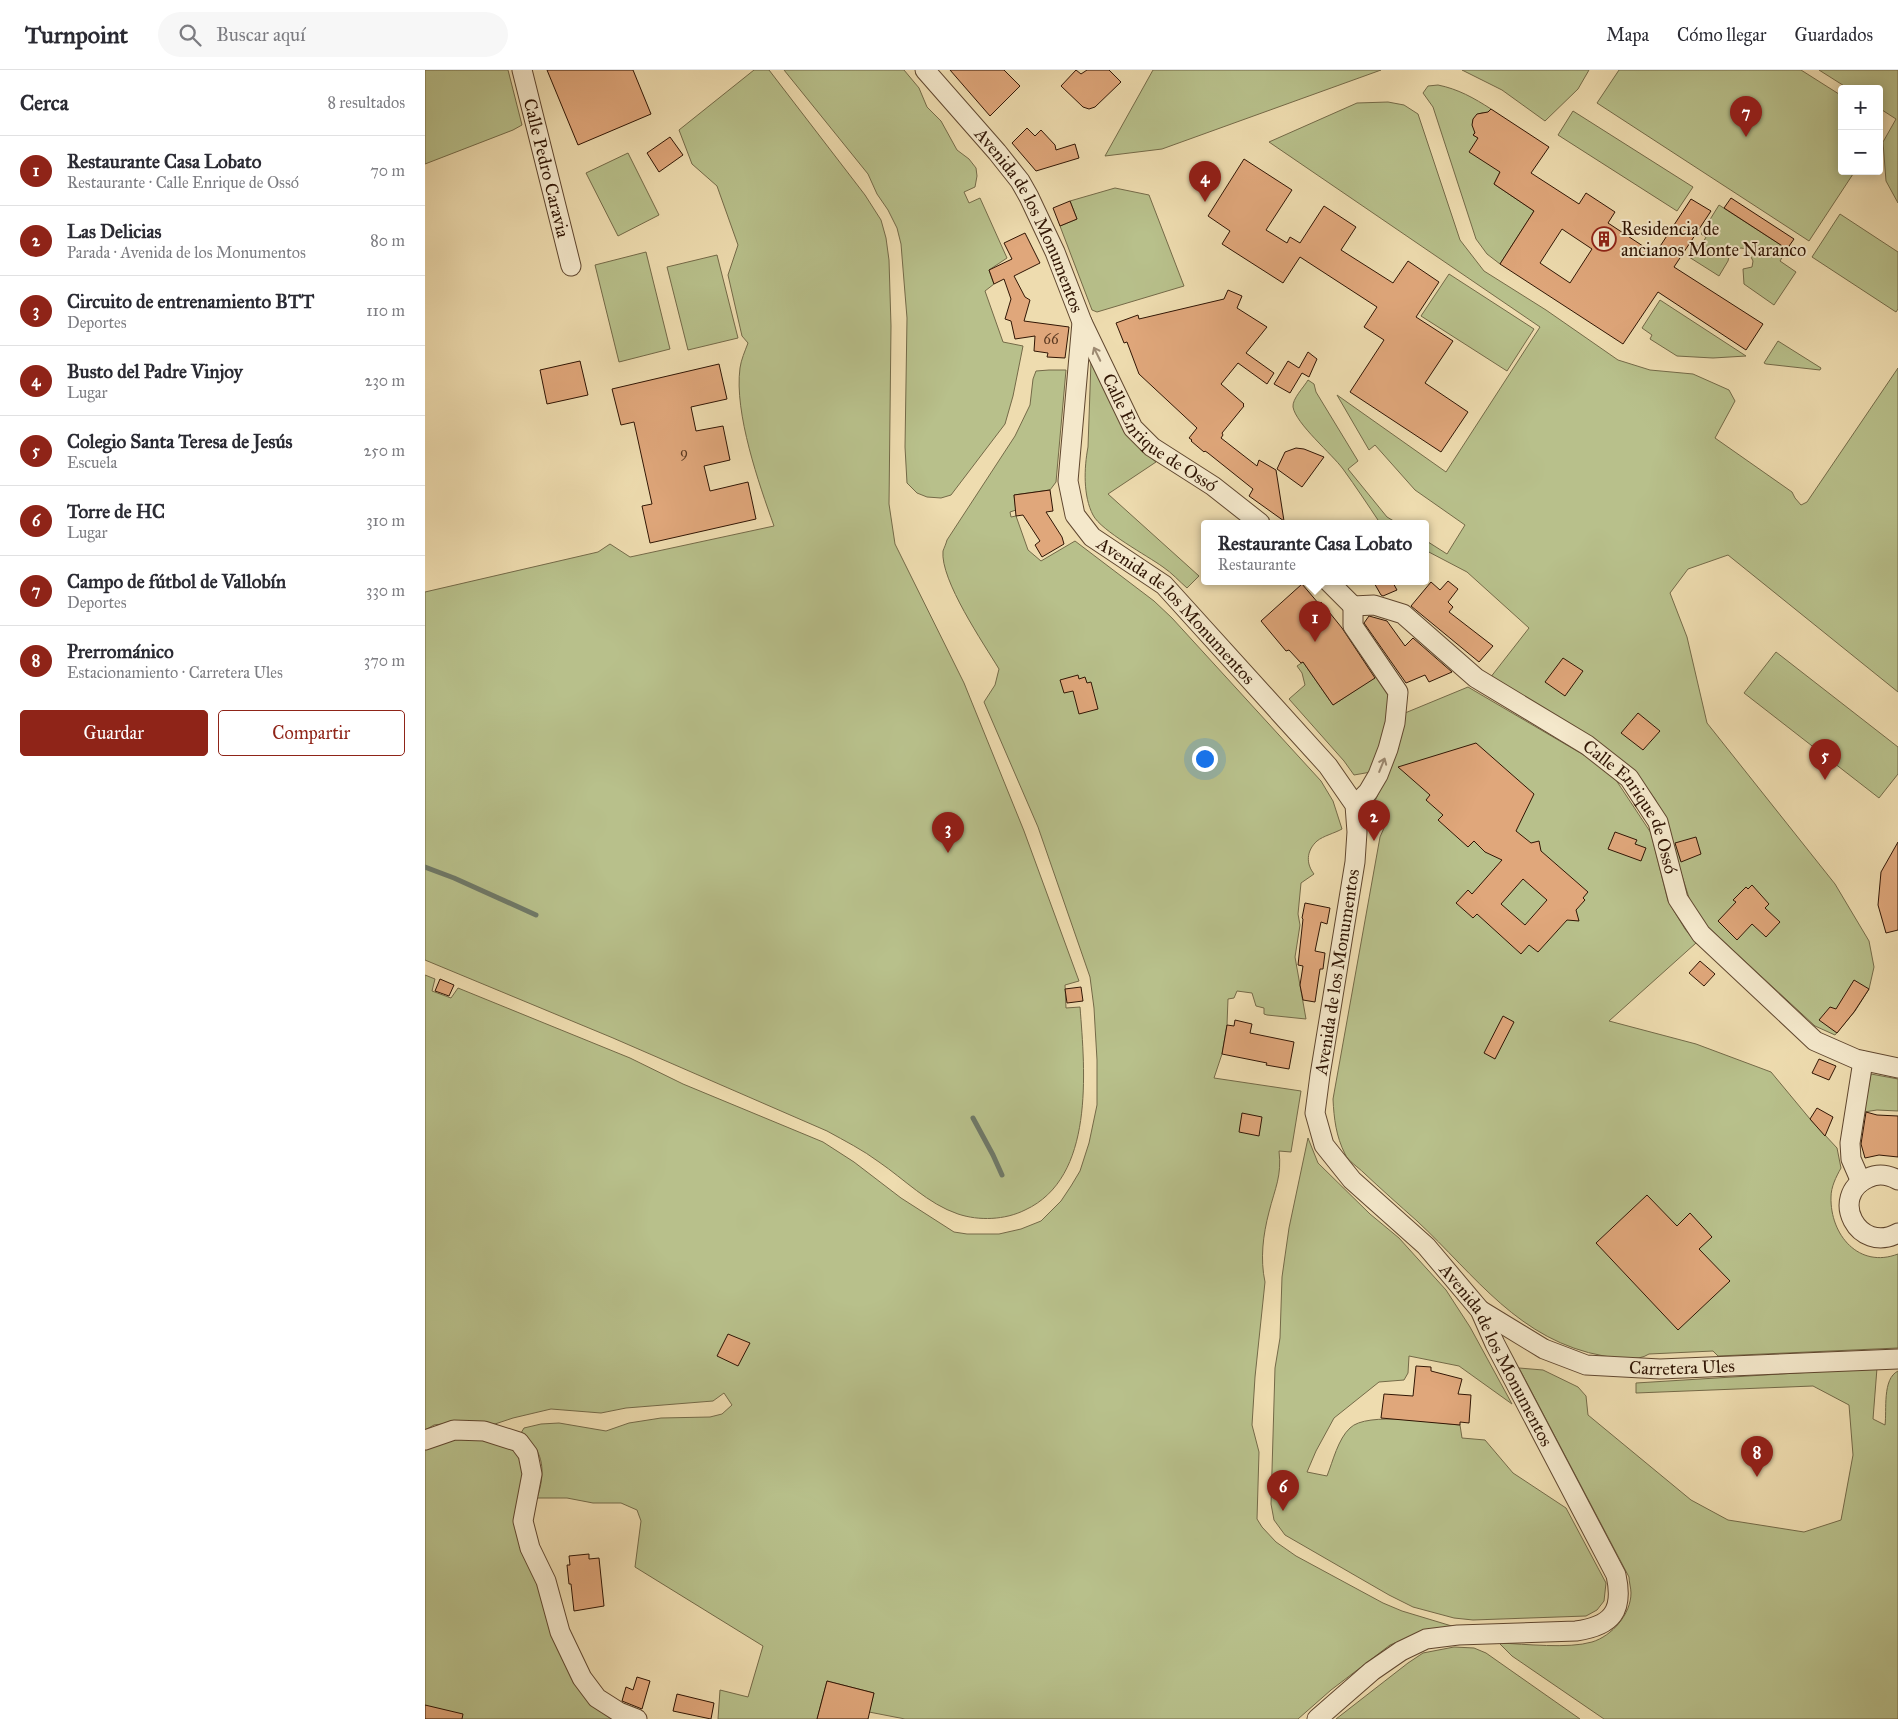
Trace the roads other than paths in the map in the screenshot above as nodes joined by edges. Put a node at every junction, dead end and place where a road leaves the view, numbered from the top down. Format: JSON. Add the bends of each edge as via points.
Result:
{"nodes":[{"id":1,"x":522,"y":70,"type":"edge"},
{"id":2,"x":925,"y":70,"type":"edge"},
{"id":3,"x":571,"y":266,"type":"dead end"},
{"id":4,"x":1082,"y":322,"type":"junction"},
{"id":5,"x":1255,"y":520,"type":"edge"},
{"id":6,"x":1332,"y":585,"type":"edge"},
{"id":7,"x":1353,"y":606,"type":"junction"},
{"id":8,"x":1355,"y":805,"type":"junction"},
{"id":9,"x":1863,"y":1061,"type":"junction"},
{"id":10,"x":1898,"y":1068,"type":"edge"},
{"id":11,"x":1898,"y":1180,"type":"edge"},
{"id":12,"x":1861,"y":1182,"type":"junction"},
{"id":13,"x":1898,"y":1233,"type":"edge"},
{"id":14,"x":1480,"y":1310,"type":"junction"},
{"id":15,"x":1898,"y":1358,"type":"edge"},
{"id":16,"x":425,"y":1440,"type":"edge"},
{"id":17,"x":637,"y":1719,"type":"edge"},
{"id":18,"x":1317,"y":1719,"type":"edge"}],
"edges":[{"from":1,"to":3,"type":"street","name":"Calle Pedro Caravia"},
{"from":2,"to":4,"type":"street","name":"Avenida de los Monumentos","via":[[1020,181],[1055,252]]},
{"from":5,"to":4,"type":"street","name":"Calle Enrique de Ossó","one_way":true,"via":[[1213,486],[1152,447],[1133,428]]},
{"from":4,"to":8,"type":"street","name":"Avenida de los Monumentos","via":[[1068,481],[1075,515],[1092,537],[1164,586],[1329,766]]},
{"from":6,"to":7,"type":"street"},
{"from":8,"to":7,"type":"street","one_way":true,"via":[[1368,792],[1388,749],[1398,692],[1353,626]]},
{"from":7,"to":9,"type":"street","name":"Calle Enrique de Ossó","via":[[1374,605],[1403,614],[1476,678],[1587,745],[1629,778],[1658,822],[1678,899],[1701,934],[1815,1041]]},
{"from":8,"to":14,"type":"street","name":"Avenida de los Monumentos","via":[[1355,862],[1315,1112],[1324,1145],[1352,1180],[1426,1246]]},
{"from":9,"to":10,"type":"street","name":"Calle Enrique de Ossó"},
{"from":9,"to":12,"type":"street","via":[[1850,1143],[1851,1159]]},
{"from":11,"to":12,"type":"street","via":[[1881,1175]]},
{"from":12,"to":13,"type":"street","via":[[1849,1202],[1856,1227],[1879,1238]]},
{"from":14,"to":15,"type":"street","name":"Carretera Ules","via":[[1544,1348],[1586,1365],[1660,1369]]},
{"from":14,"to":18,"type":"street","name":"Avenida de los Monumentos","via":[[1615,1575],[1619,1603],[1603,1624],[1590,1629],[1426,1639],[1372,1671]]},
{"from":16,"to":17,"type":"street","via":[[454,1430],[484,1431],[519,1442],[528,1454],[531,1474],[523,1521],[530,1548],[546,1581],[560,1632],[582,1678],[597,1698]]}]}
